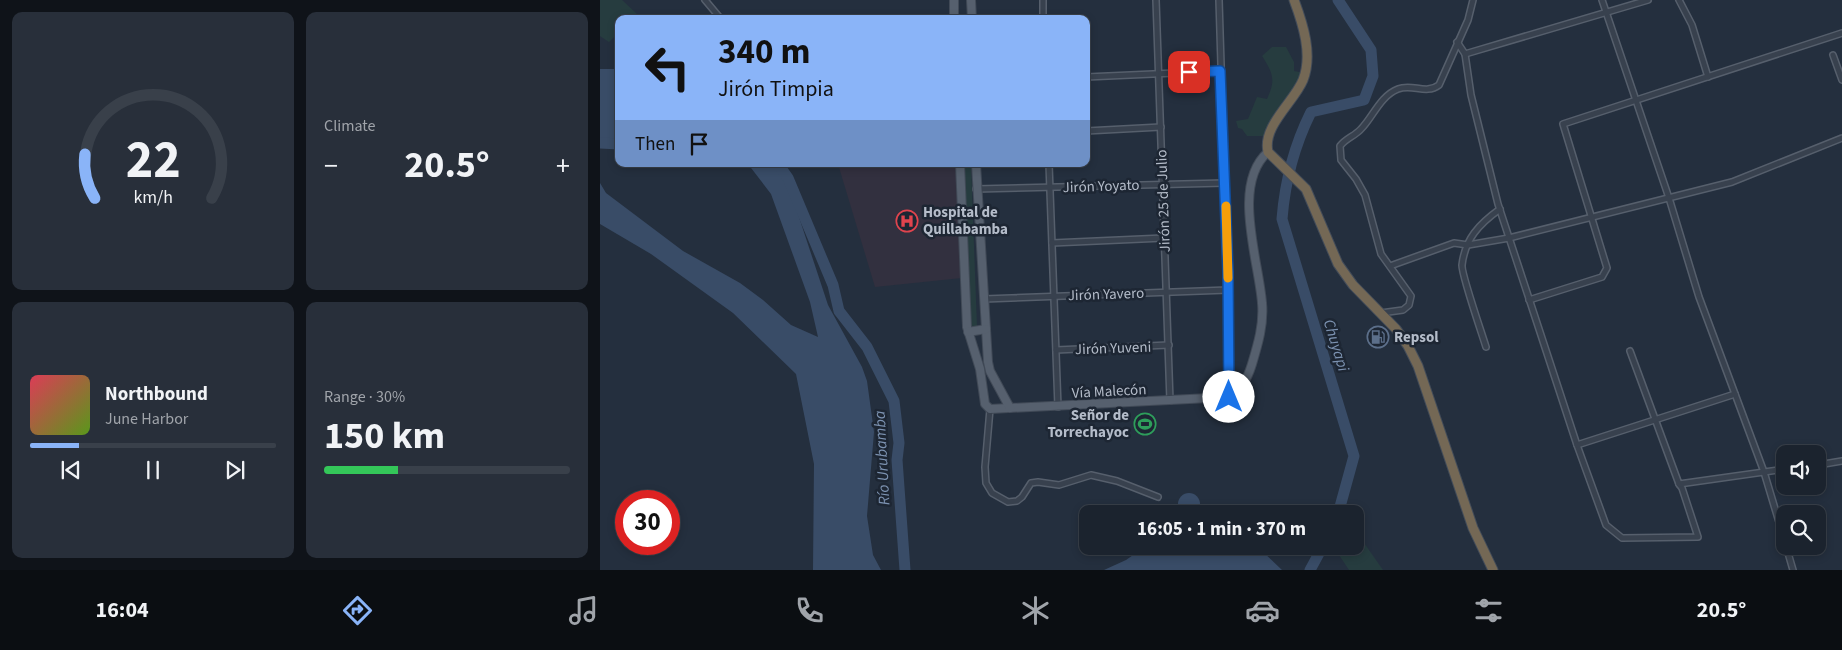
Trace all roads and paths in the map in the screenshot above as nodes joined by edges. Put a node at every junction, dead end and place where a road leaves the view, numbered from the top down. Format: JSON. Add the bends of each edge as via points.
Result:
{"nodes":[{"id":1,"x":705,"y":0,"type":"edge"},
{"id":2,"x":954,"y":0,"type":"edge"},
{"id":3,"x":971,"y":0,"type":"edge"},
{"id":4,"x":1043,"y":0,"type":"edge"},
{"id":5,"x":1156,"y":0,"type":"edge"},
{"id":6,"x":1219,"y":0,"type":"edge"},
{"id":7,"x":1294,"y":0,"type":"edge"},
{"id":8,"x":1473,"y":0,"type":"edge"},
{"id":9,"x":1602,"y":0,"type":"edge"},
{"id":10,"x":1648,"y":0,"type":"edge"},
{"id":11,"x":1679,"y":0,"type":"edge"},
{"id":12,"x":1606,"y":12,"type":"junction"},
{"id":13,"x":717,"y":15,"type":"edge"},
{"id":14,"x":954,"y":15,"type":"edge"},
{"id":15,"x":972,"y":15,"type":"edge"},
{"id":16,"x":1043,"y":15,"type":"edge"},
{"id":17,"x":1842,"y":33,"type":"edge"},
{"id":18,"x":1457,"y":42,"type":"junction"},
{"id":19,"x":1465,"y":54,"type":"junction"},
{"id":20,"x":1833,"y":55,"type":"dead end"},
{"id":21,"x":1220,"y":71,"type":"junction"},
{"id":22,"x":1159,"y":74,"type":"junction"},
{"id":23,"x":1090,"y":77,"type":"edge"},
{"id":24,"x":1708,"y":77,"type":"junction"},
{"id":25,"x":1842,"y":80,"type":"edge"},
{"id":26,"x":1636,"y":100,"type":"junction"},
{"id":27,"x":1161,"y":128,"type":"junction"},
{"id":28,"x":1090,"y":131,"type":"edge"},
{"id":29,"x":1842,"y":138,"type":"edge"},
{"id":30,"x":1268,"y":152,"type":"junction"},
{"id":31,"x":960,"y":167,"type":"edge"},
{"id":32,"x":976,"y":167,"type":"edge"},
{"id":33,"x":1049,"y":167,"type":"edge"},
{"id":34,"x":1162,"y":184,"type":"junction"},
{"id":35,"x":1225,"y":184,"type":"junction"},
{"id":36,"x":1049,"y":188,"type":"junction"},
{"id":37,"x":976,"y":189,"type":"junction"},
{"id":38,"x":1669,"y":198,"type":"junction"},
{"id":39,"x":1500,"y":209,"type":"junction"},
{"id":40,"x":1590,"y":218,"type":"junction"},
{"id":41,"x":1164,"y":238,"type":"junction"},
{"id":42,"x":1509,"y":238,"type":"junction"},
{"id":43,"x":1052,"y":243,"type":"junction"},
{"id":44,"x":1468,"y":244,"type":"junction"},
{"id":45,"x":1390,"y":266,"type":"junction"},
{"id":46,"x":1228,"y":290,"type":"junction"},
{"id":47,"x":1166,"y":292,"type":"junction"},
{"id":48,"x":1054,"y":296,"type":"junction"},
{"id":49,"x":984,"y":299,"type":"junction"},
{"id":50,"x":1529,"y":300,"type":"junction"},
{"id":51,"x":1381,"y":313,"type":"junction"},
{"id":52,"x":986,"y":329,"type":"junction"},
{"id":53,"x":968,"y":332,"type":"junction"},
{"id":54,"x":1169,"y":345,"type":"junction"},
{"id":55,"x":1486,"y":347,"type":"dead end"},
{"id":56,"x":1056,"y":350,"type":"junction"},
{"id":57,"x":1630,"y":351,"type":"dead end"},
{"id":58,"x":1735,"y":394,"type":"junction"},
{"id":59,"x":1229,"y":397,"type":"junction"},
{"id":60,"x":1170,"y":401,"type":"junction"},
{"id":61,"x":1058,"y":407,"type":"junction"},
{"id":62,"x":1010,"y":408,"type":"junction"},
{"id":63,"x":990,"y":409,"type":"junction"},
{"id":64,"x":1656,"y":420,"type":"junction"},
{"id":65,"x":1577,"y":446,"type":"junction"},
{"id":66,"x":1842,"y":461,"type":"edge"},
{"id":67,"x":1826,"y":464,"type":"edge"},
{"id":68,"x":1776,"y":470,"type":"edge"},
{"id":69,"x":1764,"y":472,"type":"junction"},
{"id":70,"x":1679,"y":484,"type":"junction"},
{"id":71,"x":1158,"y":497,"type":"dead end"},
{"id":72,"x":1776,"y":512,"type":"edge"},
{"id":73,"x":1789,"y":555,"type":"edge"},
{"id":74,"x":1493,"y":570,"type":"edge"},
{"id":75,"x":1793,"y":570,"type":"edge"}],
"edges":[{"from":1,"to":13,"type":"street"},
{"from":2,"to":14,"type":"main road"},
{"from":3,"to":15,"type":"main road"},
{"from":4,"to":16,"type":"street"},
{"from":5,"to":22,"type":"street","name":"Jirón 25 de Julio"},
{"from":6,"to":21,"type":"street"},
{"from":7,"to":30,"type":"highway","via":[[1304,36],[1307,66],[1303,80],[1267,141]]},
{"from":8,"to":18,"type":"street"},
{"from":9,"to":12,"type":"street"},
{"from":10,"to":12,"type":"street"},
{"from":11,"to":24,"type":"street","via":[[1692,25]]},
{"from":12,"to":19,"type":"street"},
{"from":12,"to":26,"type":"street"},
{"from":17,"to":24,"type":"street"},
{"from":18,"to":19,"type":"street"},
{"from":18,"to":45,"type":"street","via":[[1439,85],[1427,90],[1408,87],[1392,93],[1376,108],[1363,128],[1340,146],[1341,160],[1365,195],[1381,254]]},
{"from":19,"to":39,"type":"street","via":[[1471,95]]},
{"from":20,"to":25,"type":"street"},
{"from":21,"to":22,"type":"street"},
{"from":21,"to":35,"type":"street"},
{"from":22,"to":23,"type":"street"},
{"from":22,"to":27,"type":"street","name":"Jirón 25 de Julio"},
{"from":24,"to":26,"type":"street"},
{"from":26,"to":38,"type":"street"},
{"from":26,"to":40,"type":"street","via":[[1563,124]]},
{"from":27,"to":28,"type":"street"},
{"from":27,"to":34,"type":"street","name":"Jirón 25 de Julio"},
{"from":29,"to":38,"type":"street","via":[[1732,182]]},
{"from":30,"to":51,"type":"highway","via":[[1300,181],[1312,200],[1338,264],[1353,285]]},
{"from":30,"to":59,"type":"main road","via":[[1254,169],[1249,192],[1254,261],[1262,303],[1261,328],[1251,369],[1242,387]]},
{"from":31,"to":53,"type":"main road"},
{"from":32,"to":37,"type":"main road"},
{"from":33,"to":36,"type":"street"},
{"from":34,"to":35,"type":"street","name":"Jirón Yoyato"},
{"from":34,"to":36,"type":"street","name":"Jirón Yoyato"},
{"from":34,"to":41,"type":"street","name":"Jirón 25 de Julio"},
{"from":35,"to":46,"type":"street"},
{"from":36,"to":37,"type":"street","name":"Jirón Yoyato"},
{"from":36,"to":43,"type":"street"},
{"from":37,"to":49,"type":"main road"},
{"from":38,"to":40,"type":"street"},
{"from":38,"to":58,"type":"street","via":[[1699,297]]},
{"from":39,"to":42,"type":"street"},
{"from":39,"to":44,"type":"street","via":[[1476,228]]},
{"from":40,"to":42,"type":"street"},
{"from":40,"to":50,"type":"street","via":[[1607,268],[1602,277]]},
{"from":41,"to":43,"type":"street"},
{"from":41,"to":47,"type":"street","name":"Jirón 25 de Julio"},
{"from":42,"to":44,"type":"street"},
{"from":42,"to":50,"type":"street"},
{"from":43,"to":48,"type":"street"},
{"from":44,"to":45,"type":"street","via":[[1454,243]]},
{"from":44,"to":55,"type":"street","via":[[1462,267]]},
{"from":45,"to":51,"type":"street","via":[[1412,301],[1403,310]]},
{"from":46,"to":47,"type":"street","name":"Jirón Yavero"},
{"from":46,"to":59,"type":"street"},
{"from":47,"to":48,"type":"street","name":"Jirón Yavero"},
{"from":47,"to":54,"type":"street","name":"Jirón 25 de Julio"},
{"from":48,"to":49,"type":"street","name":"Jirón Yavero"},
{"from":48,"to":56,"type":"street"},
{"from":49,"to":52,"type":"main road"},
{"from":50,"to":65,"type":"street"},
{"from":51,"to":74,"type":"highway","via":[[1408,346],[1418,366],[1473,528]]},
{"from":52,"to":53,"type":"main road"},
{"from":52,"to":62,"type":"main road","via":[[990,371]]},
{"from":53,"to":63,"type":"main road","via":[[980,369],[985,404]]},
{"from":54,"to":56,"type":"street","name":"Jirón Yuveni"},
{"from":54,"to":60,"type":"street","name":"Jirón 25 de Julio"},
{"from":56,"to":61,"type":"street"},
{"from":57,"to":64,"type":"street"},
{"from":58,"to":64,"type":"street"},
{"from":58,"to":69,"type":"street"},
{"from":59,"to":60,"type":"main road","name":"Vía Malecón"},
{"from":60,"to":61,"type":"main road","name":"Vía Malecón"},
{"from":61,"to":62,"type":"main road","name":"Vía Malecón"},
{"from":62,"to":63,"type":"main road","name":"Vía Malecón"},
{"from":63,"to":71,"type":"street","via":[[986,483],[992,493],[1008,502],[1017,501],[1031,483],[1059,485],[1091,475]]},
{"from":64,"to":65,"type":"street"},
{"from":64,"to":70,"type":"street"},
{"from":65,"to":70,"type":"street","via":[[1606,525],[1622,538],[1698,537]]},
{"from":66,"to":67,"type":"street"},
{"from":68,"to":69,"type":"street"},
{"from":69,"to":70,"type":"street"},
{"from":69,"to":72,"type":"street"},
{"from":73,"to":75,"type":"street"}]}
